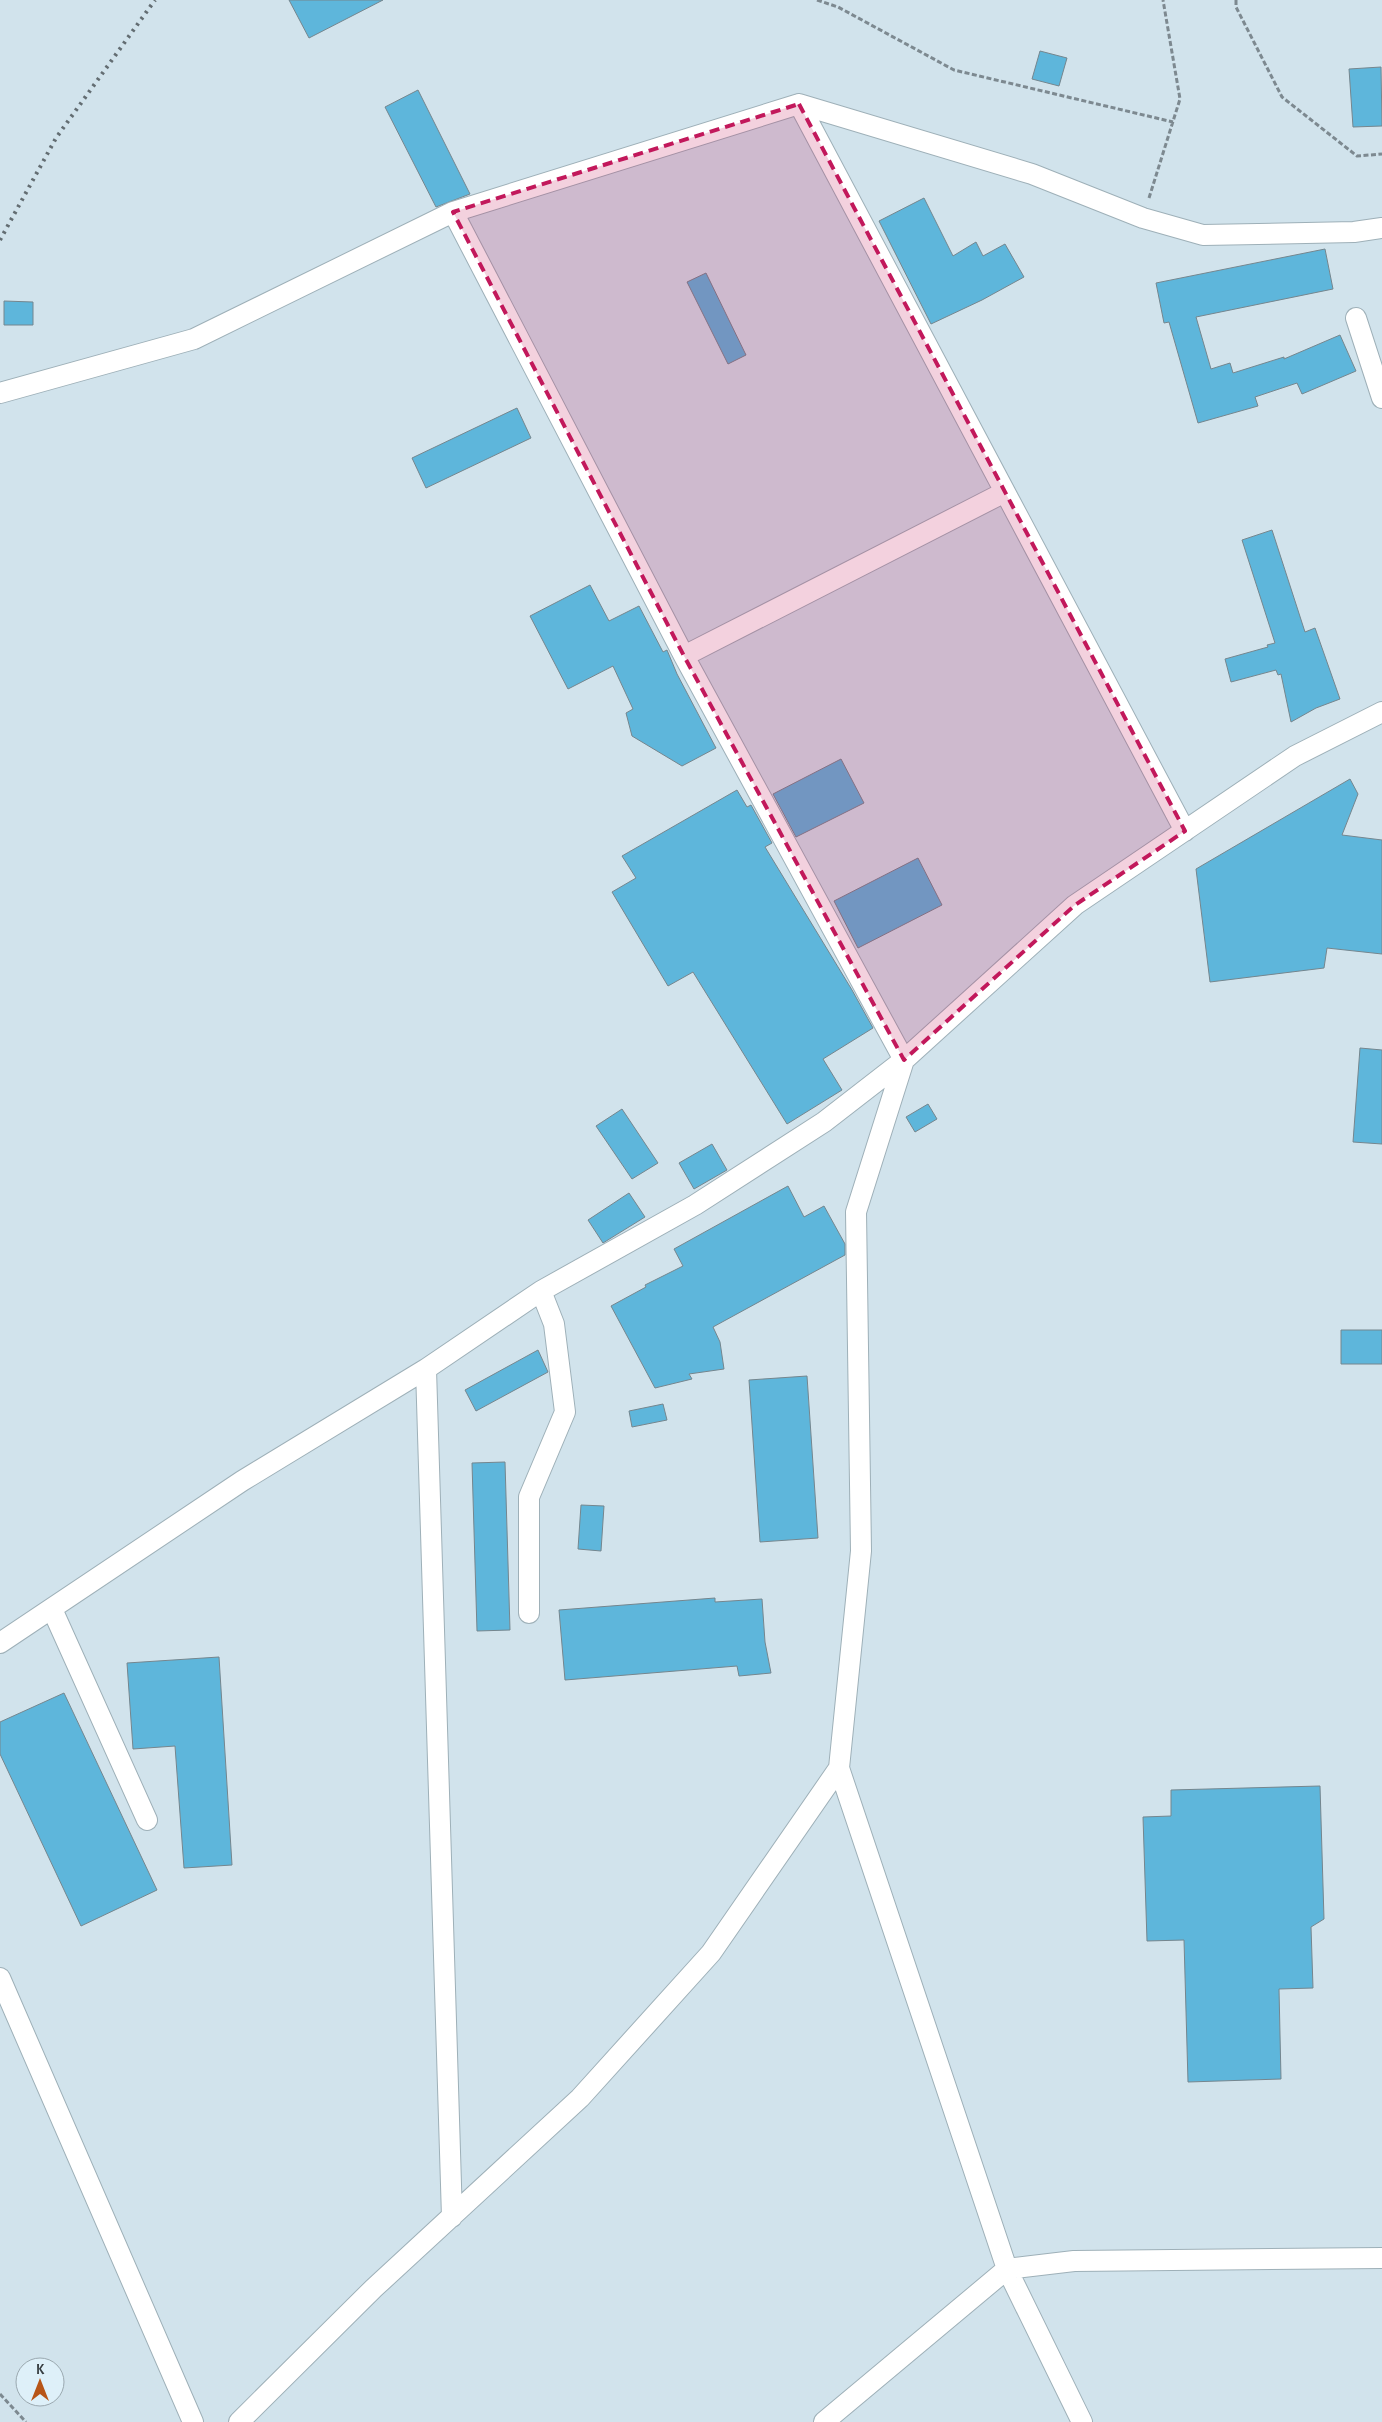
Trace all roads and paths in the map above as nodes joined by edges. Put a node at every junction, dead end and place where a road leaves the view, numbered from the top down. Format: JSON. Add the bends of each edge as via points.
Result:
{"nodes":[{"id":1,"x":817,"y":0,"type":"edge"},
{"id":2,"x":1163,"y":0,"type":"edge"},
{"id":3,"x":1236,"y":0,"type":"edge"},
{"id":4,"x":799,"y":104,"type":"junction"},
{"id":5,"x":1173,"y":122,"type":"junction"},
{"id":6,"x":1382,"y":154,"type":"edge"},
{"id":7,"x":453,"y":212,"type":"junction"},
{"id":8,"x":1143,"y":218,"type":"junction"},
{"id":9,"x":1382,"y":228,"type":"edge"},
{"id":10,"x":1356,"y":318,"type":"dead end"},
{"id":11,"x":0,"y":393,"type":"edge"},
{"id":12,"x":1382,"y":398,"type":"edge"},
{"id":13,"x":1005,"y":492,"type":"junction"},
{"id":14,"x":684,"y":656,"type":"junction"},
{"id":15,"x":1382,"y":712,"type":"edge"},
{"id":16,"x":1185,"y":831,"type":"junction"},
{"id":17,"x":904,"y":1060,"type":"junction"},
{"id":18,"x":541,"y":1291,"type":"junction"},
{"id":19,"x":426,"y":1369,"type":"junction"},
{"id":20,"x":52,"y":1609,"type":"junction"},
{"id":21,"x":529,"y":1613,"type":"dead end"},
{"id":22,"x":0,"y":1643,"type":"edge"},
{"id":23,"x":839,"y":1768,"type":"junction"},
{"id":24,"x":147,"y":1820,"type":"dead end"},
{"id":25,"x":0,"y":1978,"type":"edge"},
{"id":26,"x":452,"y":2217,"type":"junction"},
{"id":27,"x":1382,"y":2258,"type":"edge"},
{"id":28,"x":1007,"y":2268,"type":"junction"},
{"id":29,"x":0,"y":2394,"type":"edge"},
{"id":30,"x":26,"y":2422,"type":"edge"},
{"id":31,"x":193,"y":2422,"type":"edge"},
{"id":32,"x":239,"y":2422,"type":"edge"},
{"id":33,"x":824,"y":2422,"type":"edge"},
{"id":34,"x":1082,"y":2422,"type":"edge"}],
"edges":[{"from":1,"to":5,"type":"path","via":[[838,6],[954,70]]},
{"from":2,"to":5,"type":"path","via":[[1180,99]]},
{"from":3,"to":6,"type":"path","via":[[1236,6],[1282,97],[1357,156]]},
{"from":4,"to":7,"type":"street"},
{"from":4,"to":8,"type":"street","via":[[1032,174]]},
{"from":4,"to":13,"type":"street"},
{"from":5,"to":8,"type":"path"},
{"from":7,"to":11,"type":"street","via":[[194,339]]},
{"from":7,"to":14,"type":"street"},
{"from":8,"to":9,"type":"street","via":[[1203,235],[1354,232]]},
{"from":10,"to":12,"type":"street"},
{"from":13,"to":14,"type":"street"},
{"from":13,"to":16,"type":"street"},
{"from":14,"to":17,"type":"street"},
{"from":15,"to":16,"type":"street","via":[[1295,756]]},
{"from":16,"to":17,"type":"street","via":[[1075,905]]},
{"from":17,"to":18,"type":"street","via":[[824,1122],[711,1194]]},
{"from":17,"to":23,"type":"street","via":[[856,1212],[861,1551]]},
{"from":18,"to":19,"type":"street"},
{"from":18,"to":21,"type":"street","via":[[554,1324],[564,1412],[529,1497]]},
{"from":19,"to":20,"type":"street","via":[[242,1481]]},
{"from":19,"to":26,"type":"street"},
{"from":20,"to":22,"type":"street"},
{"from":20,"to":24,"type":"street"},
{"from":23,"to":26,"type":"street","via":[[711,1953],[580,2098]]},
{"from":23,"to":28,"type":"street"},
{"from":25,"to":31,"type":"street"},
{"from":26,"to":32,"type":"street"},
{"from":27,"to":28,"type":"street","via":[[1074,2261]]},
{"from":28,"to":33,"type":"street"},
{"from":28,"to":34,"type":"street"},
{"from":29,"to":30,"type":"path"}]}
